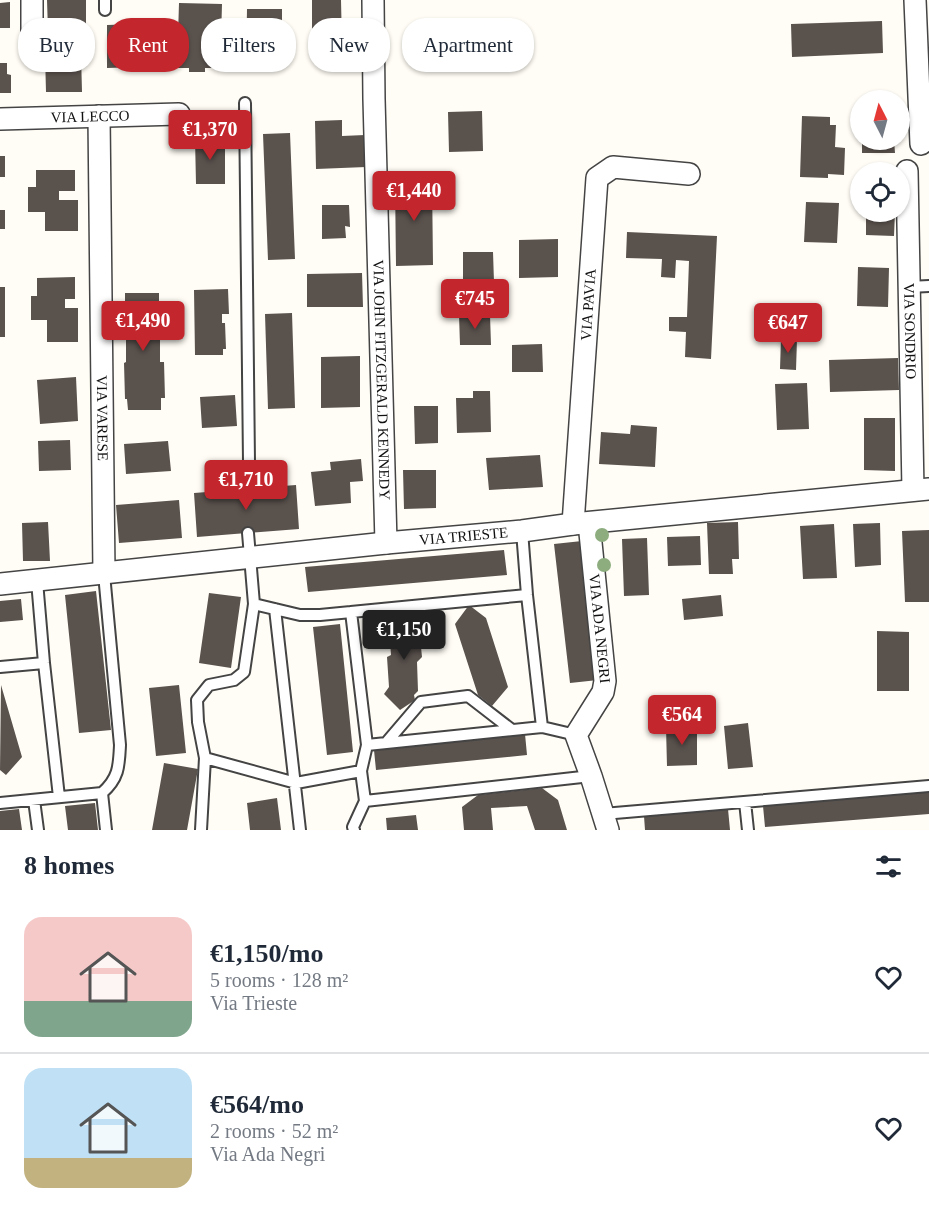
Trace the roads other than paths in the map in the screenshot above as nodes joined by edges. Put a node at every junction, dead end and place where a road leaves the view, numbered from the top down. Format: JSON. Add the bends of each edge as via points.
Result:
{"nodes":[{"id":1,"x":32,"y":0,"type":"edge"},
{"id":2,"x":373,"y":0,"type":"edge"},
{"id":3,"x":915,"y":0,"type":"edge"},
{"id":4,"x":32,"y":18,"type":"edge"},
{"id":5,"x":245,"y":102,"type":"dead end"},
{"id":6,"x":179,"y":114,"type":"dead end"},
{"id":7,"x":99,"y":116,"type":"junction"},
{"id":8,"x":0,"y":119,"type":"edge"},
{"id":9,"x":921,"y":144,"type":"dead end"},
{"id":10,"x":689,"y":174,"type":"dead end"},
{"id":11,"x":910,"y":200,"type":"edge"},
{"id":12,"x":919,"y":287,"type":"edge"},
{"id":13,"x":248,"y":489,"type":"dead end"},
{"id":14,"x":921,"y":490,"type":"edge"},
{"id":15,"x":581,"y":524,"type":"junction"},
{"id":16,"x":522,"y":531,"type":"junction"},
{"id":17,"x":248,"y":533,"type":"dead end"},
{"id":18,"x":386,"y":543,"type":"junction"},
{"id":19,"x":249,"y":558,"type":"junction"},
{"id":20,"x":104,"y":574,"type":"junction"},
{"id":21,"x":37,"y":581,"type":"junction"},
{"id":22,"x":0,"y":584,"type":"edge"},
{"id":23,"x":527,"y":595,"type":"junction"},
{"id":24,"x":254,"y":604,"type":"junction"},
{"id":25,"x":275,"y":609,"type":"junction"},
{"id":26,"x":351,"y":612,"type":"junction"},
{"id":27,"x":44,"y":663,"type":"junction"},
{"id":28,"x":0,"y":667,"type":"edge"},
{"id":29,"x":542,"y":727,"type":"junction"},
{"id":30,"x":512,"y":730,"type":"junction"},
{"id":31,"x":576,"y":735,"type":"junction"},
{"id":32,"x":386,"y":744,"type":"junction"},
{"id":33,"x":367,"y":746,"type":"junction"},
{"id":34,"x":205,"y":758,"type":"junction"},
{"id":35,"x":361,"y":771,"type":"junction"},
{"id":36,"x":591,"y":776,"type":"junction"},
{"id":37,"x":296,"y":783,"type":"junction"},
{"id":38,"x":929,"y":786,"type":"edge"},
{"id":39,"x":102,"y":793,"type":"junction"},
{"id":40,"x":59,"y":797,"type":"junction"},
{"id":41,"x":34,"y":800,"type":"junction"},
{"id":42,"x":366,"y":801,"type":"junction"},
{"id":43,"x":745,"y":802,"type":"junction"},
{"id":44,"x":0,"y":803,"type":"edge"},
{"id":45,"x":605,"y":822,"type":"edge"},
{"id":46,"x":38,"y":830,"type":"edge"},
{"id":47,"x":106,"y":830,"type":"edge"},
{"id":48,"x":201,"y":830,"type":"edge"},
{"id":49,"x":300,"y":830,"type":"edge"},
{"id":50,"x":354,"y":830,"type":"edge"},
{"id":51,"x":748,"y":830,"type":"edge"}],
"edges":[{"from":1,"to":4,"type":"street"},
{"from":2,"to":18,"type":"street","name":"VIA JOHN FITZGERALD KENNEDY"},
{"from":3,"to":9,"type":"street"},
{"from":5,"to":13,"type":"lane"},
{"from":6,"to":7,"type":"street","name":"VIA LECCO"},
{"from":7,"to":8,"type":"street","name":"VIA LECCO"},
{"from":7,"to":20,"type":"street","name":"VIA VARESE"},
{"from":10,"to":15,"type":"street","name":"VIA PAVIA","via":[[613,167],[597,178]]},
{"from":11,"to":12,"type":"street","name":"VIA SONDRIO"},
{"from":12,"to":14,"type":"street","name":"VIA SONDRIO"},
{"from":14,"to":15,"type":"street","name":"VIA TRIESTE"},
{"from":15,"to":16,"type":"street","name":"VIA TRIESTE"},
{"from":15,"to":31,"type":"street","name":"VIA ADA NEGRI","via":[[605,681],[603,692]]},
{"from":16,"to":18,"type":"street","name":"VIA TRIESTE"},
{"from":16,"to":23,"type":"lane"},
{"from":17,"to":19,"type":"lane"},
{"from":18,"to":19,"type":"street","name":"VIA TRIESTE"},
{"from":19,"to":20,"type":"street","name":"VIA TRIESTE"},
{"from":19,"to":24,"type":"lane"},
{"from":20,"to":21,"type":"street","name":"VIA TRIESTE"},
{"from":20,"to":39,"type":"lane","via":[[120,745],[118,768],[112,784]]},
{"from":21,"to":22,"type":"street","name":"VIA TRIESTE"},
{"from":21,"to":27,"type":"lane"},
{"from":23,"to":26,"type":"lane"},
{"from":23,"to":29,"type":"lane"},
{"from":24,"to":25,"type":"lane"},
{"from":24,"to":34,"type":"lane","via":[[244,672],[234,680],[209,685],[196,700]]},
{"from":25,"to":26,"type":"lane","via":[[300,615]]},
{"from":25,"to":37,"type":"lane"},
{"from":26,"to":33,"type":"lane"},
{"from":27,"to":28,"type":"lane"},
{"from":27,"to":40,"type":"lane"},
{"from":29,"to":30,"type":"lane"},
{"from":29,"to":31,"type":"lane"},
{"from":30,"to":32,"type":"lane"},
{"from":30,"to":32,"type":"lane","via":[[468,696],[421,702]]},
{"from":31,"to":36,"type":"street"},
{"from":32,"to":33,"type":"lane"},
{"from":33,"to":35,"type":"lane"},
{"from":34,"to":37,"type":"lane"},
{"from":34,"to":48,"type":"lane"},
{"from":35,"to":37,"type":"lane"},
{"from":35,"to":42,"type":"lane"},
{"from":36,"to":42,"type":"lane"},
{"from":36,"to":45,"type":"street"},
{"from":37,"to":49,"type":"lane"},
{"from":38,"to":43,"type":"lane"},
{"from":39,"to":40,"type":"lane"},
{"from":39,"to":47,"type":"lane"},
{"from":40,"to":41,"type":"lane"},
{"from":41,"to":44,"type":"lane"},
{"from":41,"to":46,"type":"lane"},
{"from":42,"to":50,"type":"lane"},
{"from":43,"to":45,"type":"lane"},
{"from":43,"to":51,"type":"lane"}]}
